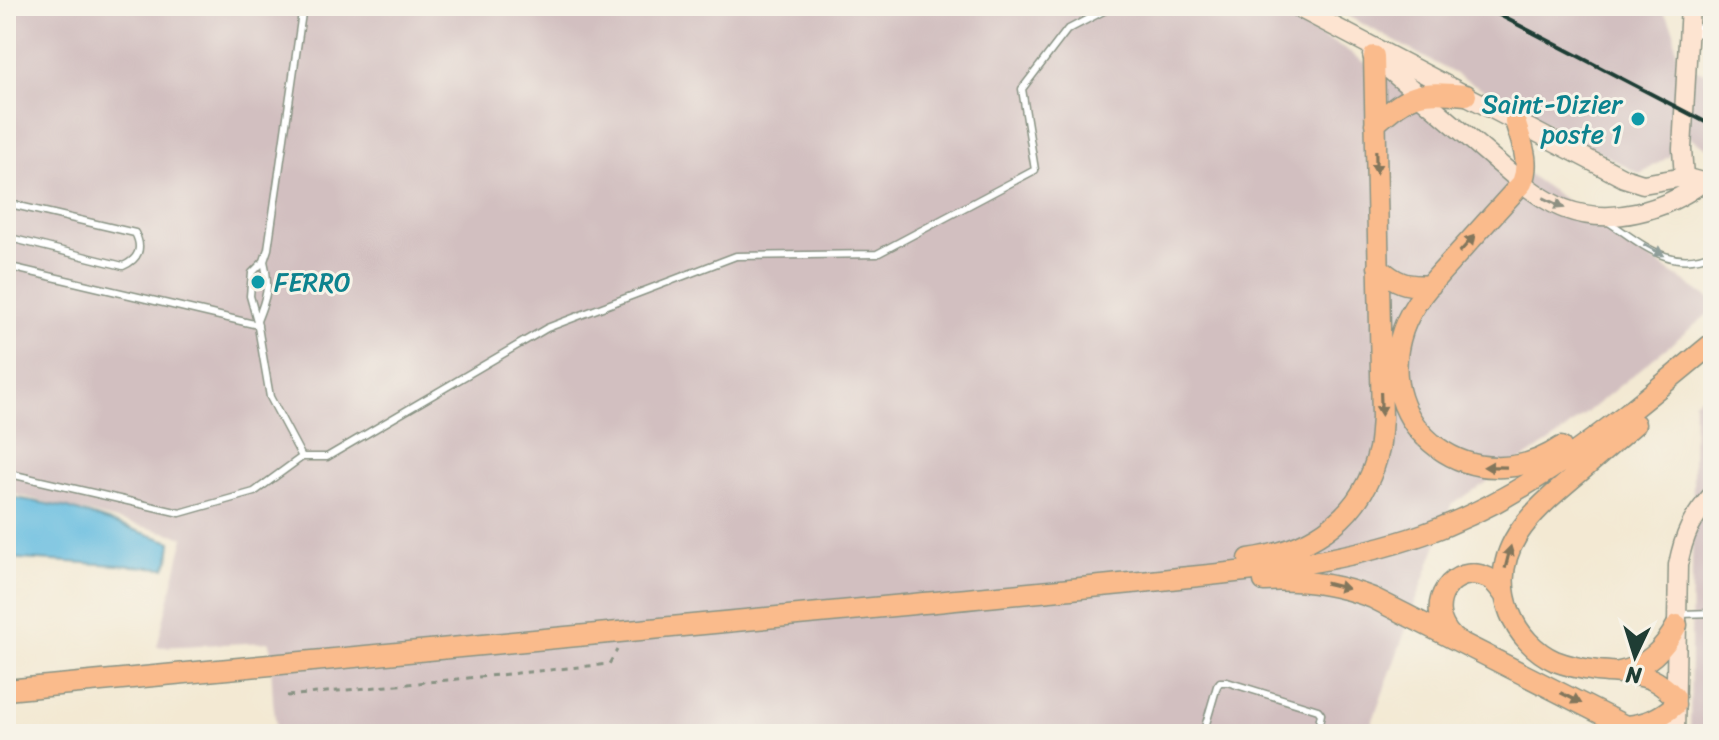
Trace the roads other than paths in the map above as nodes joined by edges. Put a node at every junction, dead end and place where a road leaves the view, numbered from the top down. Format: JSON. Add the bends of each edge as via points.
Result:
{"nodes":[{"id":1,"x":303,"y":6,"type":"edge"},
{"id":2,"x":1113,"y":6,"type":"edge"},
{"id":3,"x":1295,"y":6,"type":"edge"},
{"id":4,"x":1685,"y":15,"type":"edge"},
{"id":5,"x":1342,"y":31,"type":"junction"},
{"id":6,"x":1713,"y":31,"type":"edge"},
{"id":7,"x":1374,"y":56,"type":"junction"},
{"id":8,"x":1419,"y":95,"type":"junction"},
{"id":9,"x":1466,"y":95,"type":"junction"},
{"id":10,"x":1515,"y":121,"type":"junction"},
{"id":11,"x":1375,"y":124,"type":"junction"},
{"id":12,"x":1684,"y":177,"type":"junction"},
{"id":13,"x":1522,"y":183,"type":"junction"},
{"id":14,"x":1708,"y":183,"type":"edge"},
{"id":15,"x":6,"y":203,"type":"edge"},
{"id":16,"x":1601,"y":217,"type":"junction"},
{"id":17,"x":6,"y":237,"type":"edge"},
{"id":18,"x":1713,"y":253,"type":"edge"},
{"id":19,"x":264,"y":261,"type":"junction"},
{"id":20,"x":6,"y":266,"type":"edge"},
{"id":21,"x":1378,"y":267,"type":"junction"},
{"id":22,"x":1431,"y":285,"type":"junction"},
{"id":23,"x":257,"y":323,"type":"junction"},
{"id":24,"x":1711,"y":347,"type":"edge"},
{"id":25,"x":302,"y":457,"type":"junction"},
{"id":26,"x":6,"y":473,"type":"edge"},
{"id":27,"x":1713,"y":494,"type":"edge"},
{"id":28,"x":1064,"y":590,"type":"junction"},
{"id":29,"x":1505,"y":596,"type":"junction"},
{"id":30,"x":980,"y":598,"type":"junction"},
{"id":31,"x":1713,"y":613,"type":"edge"},
{"id":32,"x":1677,"y":620,"type":"junction"},
{"id":33,"x":1452,"y":637,"type":"junction"},
{"id":34,"x":1619,"y":672,"type":"junction"},
{"id":35,"x":6,"y":690,"type":"edge"},
{"id":36,"x":1675,"y":701,"type":"junction"},
{"id":37,"x":1634,"y":730,"type":"edge"},
{"id":38,"x":1203,"y":734,"type":"edge"},
{"id":39,"x":1317,"y":734,"type":"edge"},
{"id":40,"x":1675,"y":734,"type":"edge"}],
"edges":[{"from":1,"to":19,"type":"lane"},
{"from":2,"to":25,"type":"lane","via":[[1067,30],[1022,89],[1035,170],[877,254],[736,256],[547,328],[327,457]]},
{"from":3,"to":5,"type":"main road"},
{"from":4,"to":6,"type":"street"},
{"from":4,"to":12,"type":"main road"},
{"from":5,"to":7,"type":"main road"},
{"from":5,"to":9,"type":"main road"},
{"from":7,"to":8,"type":"main road"},
{"from":7,"to":11,"type":"main road"},
{"from":8,"to":9,"type":"main road"},
{"from":8,"to":11,"type":"main road"},
{"from":8,"to":13,"type":"main road"},
{"from":9,"to":10,"type":"main road"},
{"from":10,"to":12,"type":"main road","via":[[1633,182]]},
{"from":10,"to":13,"type":"main road","via":[[1527,164]]},
{"from":11,"to":21,"type":"main road","one_way":true},
{"from":12,"to":14,"type":"main road"},
{"from":13,"to":16,"type":"main road","one_way":true,"via":[[1564,209]]},
{"from":22,"to":13,"type":"main road","one_way":true},
{"from":14,"to":16,"type":"main road","via":[[1663,204]]},
{"from":15,"to":17,"type":"lane","via":[[135,233],[139,251],[123,266]]},
{"from":16,"to":18,"type":"lane","one_way":true,"via":[[1671,259],[1697,260]]},
{"from":19,"to":23,"type":"lane","via":[[268,281]]},
{"from":19,"to":23,"type":"lane","via":[[252,273],[250,296]]},
{"from":20,"to":23,"type":"lane"},
{"from":21,"to":22,"type":"main road","via":[[1406,285]]},
{"from":21,"to":30,"type":"main road","one_way":true,"via":[[1379,448],[1373,470],[1345,516],[1328,530],[1264,557]]},
{"from":24,"to":22,"type":"main road","one_way":true,"via":[[1552,453],[1522,466],[1482,467],[1431,443],[1400,392],[1399,344],[1410,313]]},
{"from":23,"to":25,"type":"lane","via":[[270,397]]},
{"from":24,"to":28,"type":"main road","via":[[1541,475],[1425,534],[1363,553],[1287,567]]},
{"from":29,"to":24,"type":"main road","one_way":true,"via":[[1510,548],[1531,515],[1653,409]]},
{"from":25,"to":26,"type":"lane","via":[[254,492],[180,513]]},
{"from":27,"to":32,"type":"main road","via":[[1683,541]]},
{"from":28,"to":30,"type":"main road"},
{"from":28,"to":33,"type":"main road","one_way":true,"via":[[1325,583],[1373,598]]},
{"from":29,"to":33,"type":"main road","via":[[1487,577],[1474,574],[1451,583],[1442,594],[1439,614]]},
{"from":29,"to":34,"type":"main road","via":[[1515,625],[1553,660]]},
{"from":30,"to":35,"type":"main road"},
{"from":31,"to":32,"type":"lane"},
{"from":32,"to":34,"type":"main road","via":[[1669,639],[1651,658]]},
{"from":32,"to":36,"type":"main road"},
{"from":33,"to":37,"type":"main road","one_way":true},
{"from":34,"to":36,"type":"main road","via":[[1652,680]]},
{"from":36,"to":37,"type":"main road"},
{"from":36,"to":40,"type":"main road"},
{"from":38,"to":39,"type":"lane","via":[[1217,686],[1227,682],[1318,710]]}]}
